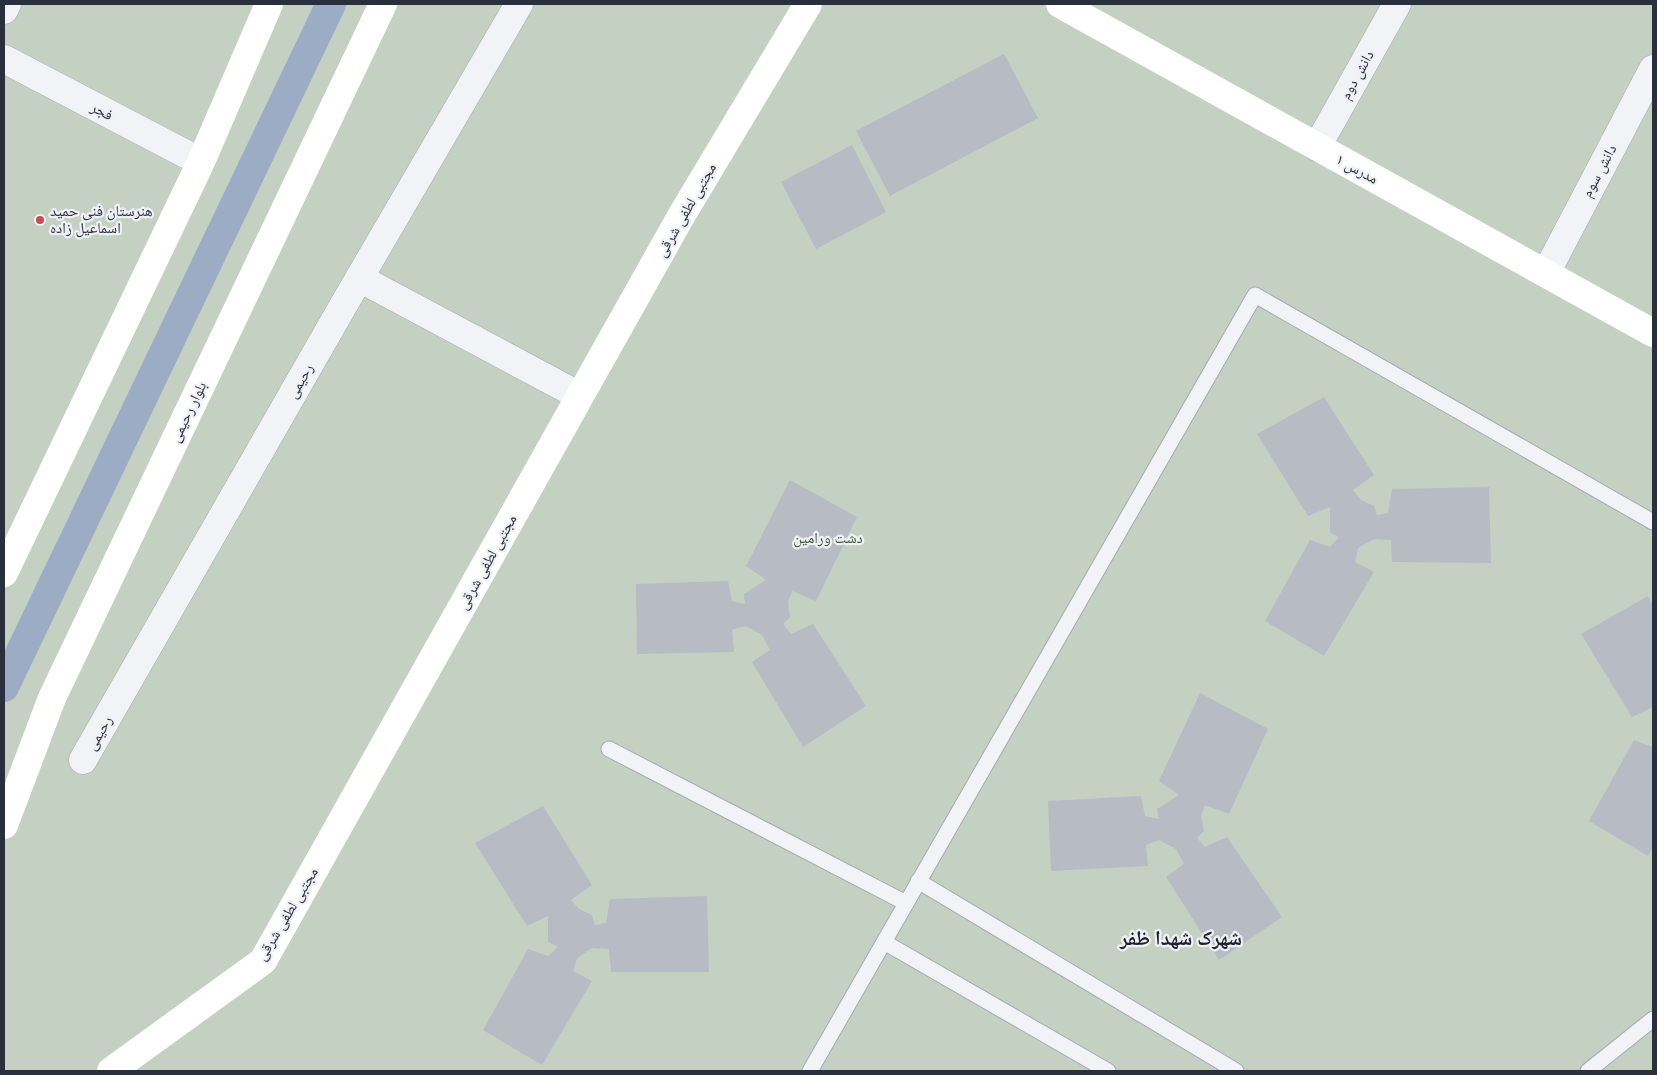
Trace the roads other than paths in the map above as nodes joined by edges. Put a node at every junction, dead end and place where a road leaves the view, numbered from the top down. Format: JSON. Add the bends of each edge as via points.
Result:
{"nodes":[{"id":1,"x":7,"y":4,"type":"edge"},
{"id":2,"x":269,"y":4,"type":"edge"},
{"id":3,"x":383,"y":4,"type":"edge"},
{"id":4,"x":518,"y":4,"type":"edge"},
{"id":5,"x":808,"y":4,"type":"edge"},
{"id":6,"x":1397,"y":4,"type":"edge"},
{"id":7,"x":1072,"y":6,"type":"edge"},
{"id":8,"x":4,"y":10,"type":"edge"},
{"id":9,"x":4,"y":59,"type":"edge"},
{"id":10,"x":1653,"y":69,"type":"edge"},
{"id":11,"x":1317,"y":147,"type":"junction"},
{"id":12,"x":201,"y":162,"type":"junction"},
{"id":13,"x":1546,"y":273,"type":"junction"},
{"id":14,"x":359,"y":278,"type":"junction"},
{"id":15,"x":1653,"y":333,"type":"edge"},
{"id":16,"x":580,"y":396,"type":"junction"},
{"id":17,"x":1653,"y":522,"type":"edge"},
{"id":18,"x":4,"y":573,"type":"edge"},
{"id":19,"x":609,"y":749,"type":"dead end"},
{"id":20,"x":83,"y":760,"type":"dead end"},
{"id":21,"x":4,"y":825,"type":"edge"},
{"id":22,"x":918,"y":881,"type":"junction"},
{"id":23,"x":906,"y":903,"type":"junction"},
{"id":24,"x":884,"y":942,"type":"junction"},
{"id":25,"x":1653,"y":1019,"type":"edge"},
{"id":26,"x":112,"y":1071,"type":"edge"},
{"id":27,"x":810,"y":1071,"type":"edge"},
{"id":28,"x":1108,"y":1071,"type":"edge"},
{"id":29,"x":1236,"y":1071,"type":"edge"},
{"id":30,"x":1588,"y":1071,"type":"edge"}],
"edges":[{"from":1,"to":8,"type":"street"},
{"from":2,"to":12,"type":"street"},
{"from":3,"to":21,"type":"street","name":"بلوار رحیمی","via":[[52,698]]},
{"from":4,"to":14,"type":"street","name":"رحیمی"},
{"from":5,"to":16,"type":"street","name":"مجتبی لطفی شرقی","via":[[680,218]]},
{"from":6,"to":11,"type":"street","name":"دانش دوم"},
{"from":7,"to":11,"type":"street","name":"مدرس ۱"},
{"from":9,"to":12,"type":"street","name":"فجر"},
{"from":10,"to":13,"type":"street","name":"دانش سوم"},
{"from":11,"to":13,"type":"street","name":"مدرس ۱"},
{"from":12,"to":18,"type":"street"},
{"from":13,"to":15,"type":"street","name":"مدرس ۱"},
{"from":14,"to":16,"type":"street"},
{"from":14,"to":20,"type":"street","name":"رحیمی"},
{"from":16,"to":26,"type":"street","name":"مجتبی لطفی شرقی","via":[[263,961]]},
{"from":17,"to":22,"type":"lane","via":[[1255,295]]},
{"from":19,"to":23,"type":"lane"},
{"from":22,"to":23,"type":"lane"},
{"from":22,"to":29,"type":"lane"},
{"from":23,"to":24,"type":"lane"},
{"from":24,"to":27,"type":"lane"},
{"from":24,"to":28,"type":"lane"},
{"from":25,"to":30,"type":"lane"}]}
